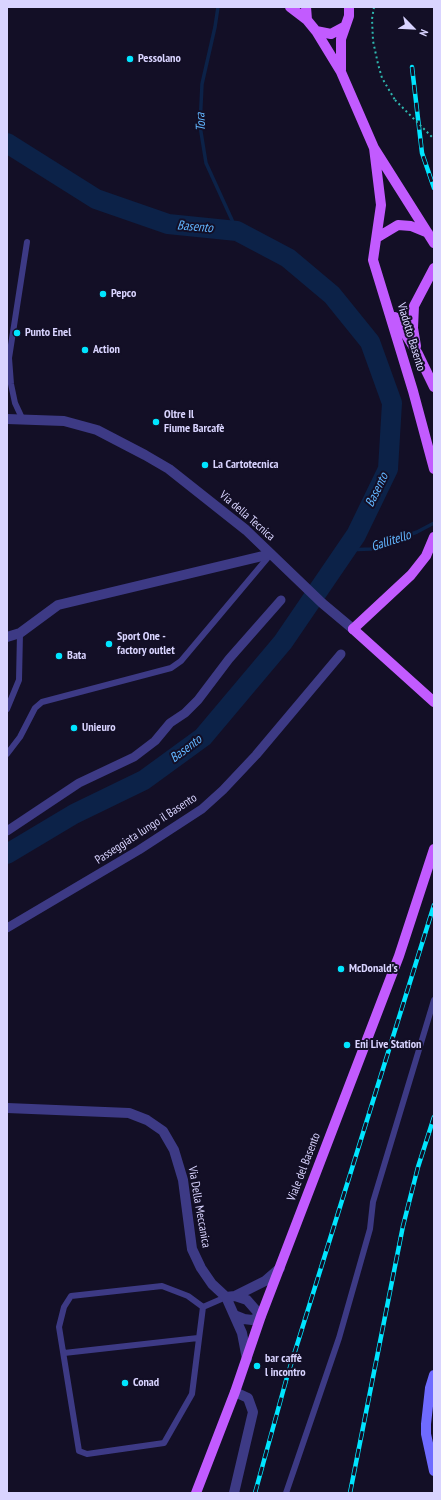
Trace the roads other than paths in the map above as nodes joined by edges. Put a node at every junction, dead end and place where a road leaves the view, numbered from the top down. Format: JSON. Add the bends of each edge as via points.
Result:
{"nodes":[{"id":1,"x":290,"y":7,"type":"edge"},
{"id":2,"x":306,"y":7,"type":"edge"},
{"id":3,"x":349,"y":7,"type":"edge"},
{"id":4,"x":307,"y":20,"type":"junction"},
{"id":5,"x":344,"y":27,"type":"junction"},
{"id":6,"x":316,"y":31,"type":"junction"},
{"id":7,"x":341,"y":72,"type":"junction"},
{"id":8,"x":374,"y":148,"type":"junction"},
{"id":9,"x":428,"y":233,"type":"junction"},
{"id":10,"x":378,"y":237,"type":"junction"},
{"id":11,"x":27,"y":242,"type":"dead end"},
{"id":12,"x":434,"y":243,"type":"edge"},
{"id":13,"x":434,"y":268,"type":"edge"},
{"id":14,"x":388,"y":306,"type":"junction"},
{"id":15,"x":418,"y":354,"type":"junction"},
{"id":16,"x":434,"y":387,"type":"edge"},
{"id":17,"x":22,"y":418,"type":"junction"},
{"id":18,"x":7,"y":419,"type":"edge"},
{"id":19,"x":434,"y":469,"type":"edge"},
{"id":20,"x":434,"y":537,"type":"edge"},
{"id":21,"x":271,"y":554,"type":"junction"},
{"id":22,"x":281,"y":600,"type":"dead end"},
{"id":23,"x":353,"y":629,"type":"junction"},
{"id":24,"x":20,"y":633,"type":"junction"},
{"id":25,"x":7,"y":637,"type":"edge"},
{"id":26,"x":341,"y":654,"type":"dead end"},
{"id":27,"x":434,"y":702,"type":"edge"},
{"id":28,"x":7,"y":709,"type":"edge"},
{"id":29,"x":7,"y":754,"type":"edge"},
{"id":30,"x":7,"y":831,"type":"edge"},
{"id":31,"x":434,"y":849,"type":"edge"},
{"id":32,"x":7,"y":928,"type":"edge"},
{"id":33,"x":434,"y":1000,"type":"edge"},
{"id":34,"x":7,"y":1108,"type":"edge"},
{"id":35,"x":280,"y":1268,"type":"junction"},
{"id":36,"x":230,"y":1297,"type":"junction"},
{"id":37,"x":203,"y":1307,"type":"junction"},
{"id":38,"x":234,"y":1315,"type":"junction"},
{"id":39,"x":260,"y":1316,"type":"junction"},
{"id":40,"x":198,"y":1338,"type":"junction"},
{"id":41,"x":64,"y":1353,"type":"junction"},
{"id":42,"x":247,"y":1358,"type":"junction"},
{"id":43,"x":434,"y":1382,"type":"edge"},
{"id":44,"x":235,"y":1392,"type":"junction"},
{"id":45,"x":434,"y":1430,"type":"edge"},
{"id":46,"x":431,"y":1455,"type":"junction"},
{"id":47,"x":434,"y":1471,"type":"edge"},
{"id":48,"x":196,"y":1493,"type":"edge"},
{"id":49,"x":234,"y":1493,"type":"edge"},
{"id":50,"x":286,"y":1493,"type":"edge"}],
"edges":[{"from":1,"to":4,"type":"main road"},
{"from":2,"to":4,"type":"main road"},
{"from":3,"to":5,"type":"main road","via":[[349,16]]},
{"from":4,"to":6,"type":"main road"},
{"from":5,"to":6,"type":"main road","via":[[331,34]]},
{"from":5,"to":7,"type":"main road","via":[[340,50]]},
{"from":6,"to":7,"type":"main road"},
{"from":7,"to":8,"type":"main road"},
{"from":8,"to":9,"type":"main road"},
{"from":8,"to":10,"type":"main road","via":[[381,205]]},
{"from":9,"to":10,"type":"main road","via":[[411,226],[398,225]]},
{"from":9,"to":12,"type":"main road"},
{"from":10,"to":14,"type":"main road","name":"Viadotto Basento","via":[[373,260]]},
{"from":11,"to":17,"type":"lane","via":[[9,358],[15,403]]},
{"from":13,"to":15,"type":"main road","via":[[414,306],[413,328]]},
{"from":14,"to":15,"type":"main road"},
{"from":14,"to":19,"type":"main road","name":"Viadotto Basento"},
{"from":15,"to":16,"type":"main road"},
{"from":17,"to":18,"type":"street","name":"Via della Tecnica"},
{"from":17,"to":21,"type":"street","name":"Via della Tecnica","via":[[64,421],[119,439],[175,474],[215,504]]},
{"from":20,"to":23,"type":"main road","bridge":true,"via":[[426,556],[411,575]]},
{"from":21,"to":23,"type":"street","name":"Via della Tecnica"},
{"from":21,"to":24,"type":"street","via":[[58,605]]},
{"from":21,"to":29,"type":"lane","via":[[181,661],[171,668],[42,702],[35,708],[20,737]]},
{"from":22,"to":30,"type":"street","via":[[229,659],[198,700],[170,723],[155,741],[134,757],[86,780]]},
{"from":23,"to":27,"type":"main road","name":"Via della Tecnica"},
{"from":24,"to":25,"type":"street"},
{"from":24,"to":28,"type":"lane","via":[[19,680]]},
{"from":26,"to":32,"type":"street","name":"Passeggiata lungo il Basento","via":[[256,754],[202,809],[140,850]]},
{"from":31,"to":35,"type":"main road","name":"Viale del Basento","via":[[399,956]]},
{"from":33,"to":50,"type":"lane","via":[[373,1202],[370,1229],[339,1338]]},
{"from":34,"to":36,"type":"street","name":"Via Della Meccanica","via":[[129,1113],[147,1120],[163,1131],[174,1150],[183,1180],[192,1249],[212,1284]]},
{"from":35,"to":36,"type":"street","via":[[265,1281]]},
{"from":35,"to":39,"type":"main road","name":"Viale del Basento"},
{"from":36,"to":37,"type":"lane"},
{"from":36,"to":38,"type":"street"},
{"from":36,"to":39,"type":"street","via":[[247,1300]]},
{"from":37,"to":40,"type":"lane"},
{"from":37,"to":41,"type":"lane","via":[[188,1296],[162,1286],[71,1296],[64,1307],[59,1327]]},
{"from":38,"to":39,"type":"street","via":[[248,1319]]},
{"from":38,"to":42,"type":"street","via":[[242,1333]]},
{"from":39,"to":42,"type":"main road","name":"Viale del Basento"},
{"from":40,"to":41,"type":"lane"},
{"from":40,"to":41,"type":"lane","via":[[192,1394],[164,1443],[87,1454],[79,1451]]},
{"from":42,"to":44,"type":"main road","name":"Viale del Basento"},
{"from":43,"to":46,"type":"main road","via":[[430,1388],[426,1424]]},
{"from":44,"to":48,"type":"main road","name":"Viale del Basento"},
{"from":44,"to":49,"type":"street","via":[[248,1398],[253,1412]]},
{"from":45,"to":46,"type":"main road"},
{"from":46,"to":47,"type":"main road"}]}
